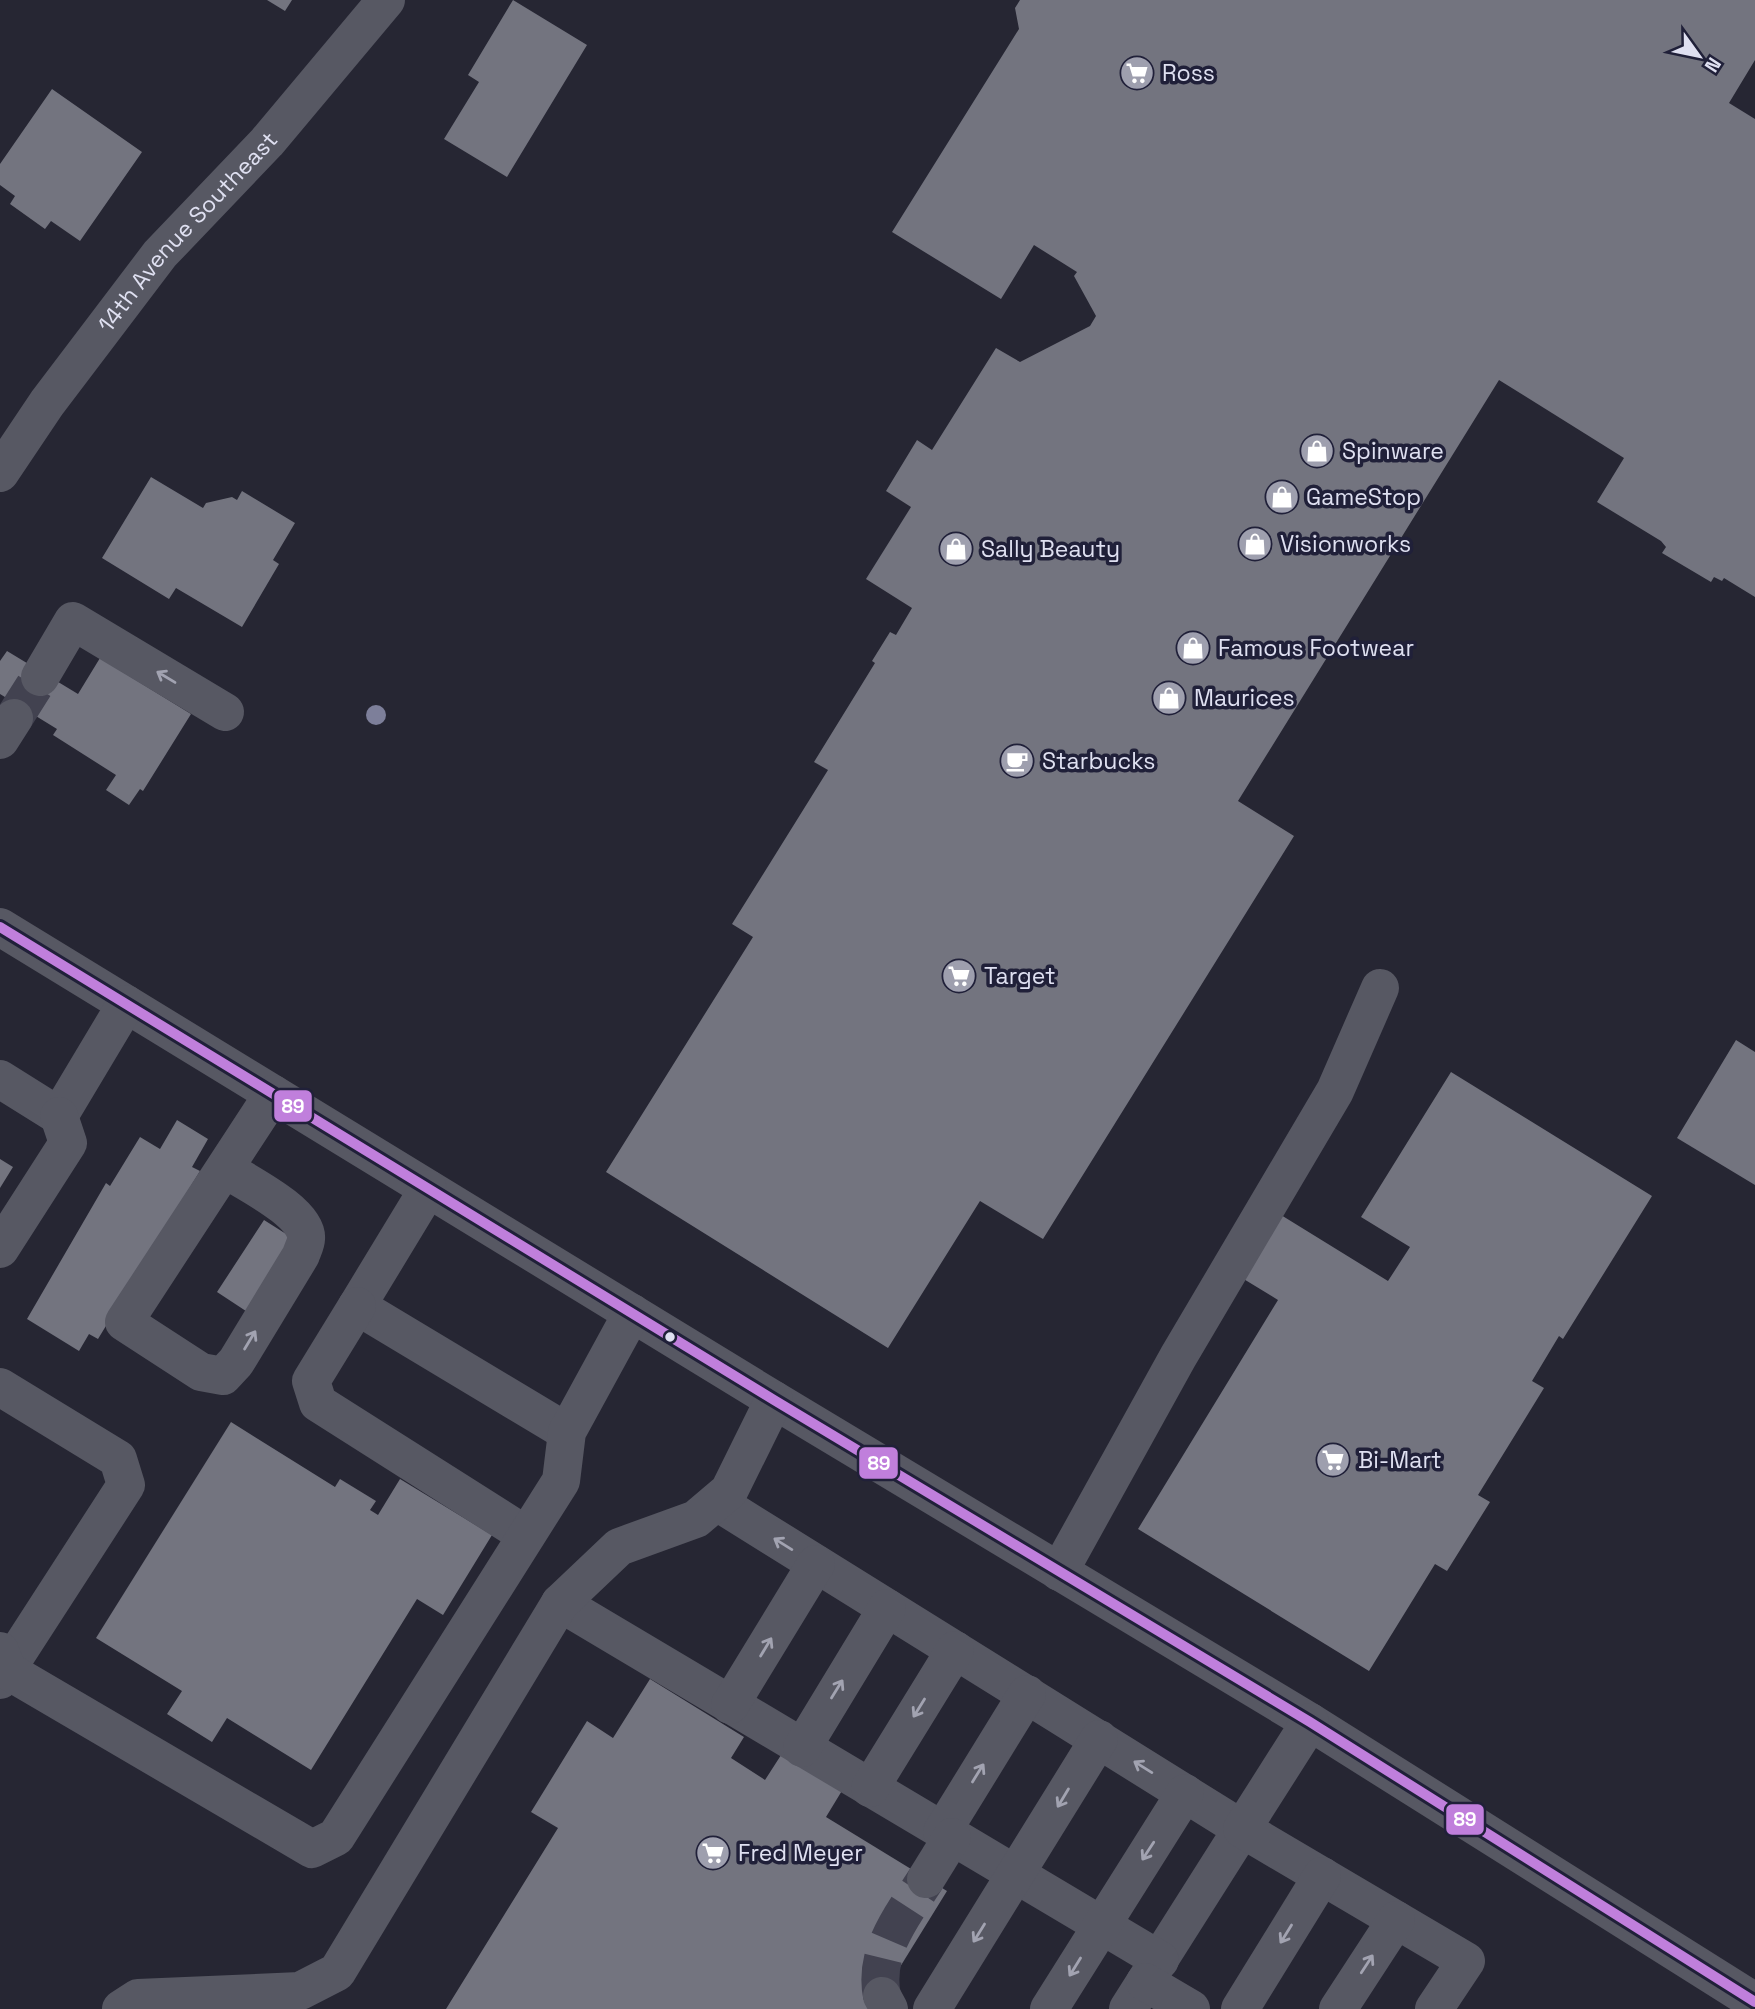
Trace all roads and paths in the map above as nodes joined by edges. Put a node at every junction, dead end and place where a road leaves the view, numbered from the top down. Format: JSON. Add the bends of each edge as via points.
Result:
{"nodes":[{"id":1,"x":386,"y":0,"type":"edge"},
{"id":2,"x":0,"y":473,"type":"edge"},
{"id":3,"x":40,"y":677,"type":"tunnel mouth"},
{"id":4,"x":225,"y":712,"type":"dead end"},
{"id":5,"x":0,"y":927,"type":"edge"},
{"id":6,"x":1380,"y":988,"type":"dead end"},
{"id":7,"x":126,"y":1004,"type":"junction"},
{"id":8,"x":0,"y":1079,"type":"edge"},
{"id":9,"x":273,"y":1094,"type":"junction"},
{"id":10,"x":59,"y":1116,"type":"junction"},
{"id":11,"x":225,"y":1169,"type":"junction"},
{"id":12,"x":428,"y":1189,"type":"junction"},
{"id":13,"x":0,"y":1249,"type":"edge"},
{"id":14,"x":357,"y":1306,"type":"junction"},
{"id":15,"x":632,"y":1314,"type":"junction"},
{"id":16,"x":0,"y":1387,"type":"edge"},
{"id":17,"x":774,"y":1400,"type":"junction"},
{"id":18,"x":567,"y":1432,"type":"junction"},
{"id":19,"x":717,"y":1502,"type":"junction"},
{"id":20,"x":526,"y":1535,"type":"junction"},
{"id":21,"x":816,"y":1564,"type":"junction"},
{"id":22,"x":1059,"y":1572,"type":"junction"},
{"id":23,"x":560,"y":1604,"type":"junction"},
{"id":24,"x":887,"y":1608,"type":"junction"},
{"id":25,"x":955,"y":1650,"type":"junction"},
{"id":26,"x":3,"y":1667,"type":"edge"},
{"id":27,"x":1027,"y":1694,"type":"junction"},
{"id":28,"x":730,"y":1705,"type":"junction"},
{"id":29,"x":1310,"y":1722,"type":"junction"},
{"id":30,"x":1098,"y":1740,"type":"junction"},
{"id":31,"x":802,"y":1748,"type":"junction"},
{"id":32,"x":870,"y":1788,"type":"junction"},
{"id":33,"x":1185,"y":1793,"type":"junction"},
{"id":34,"x":1242,"y":1829,"type":"junction"},
{"id":35,"x":947,"y":1835,"type":"junction"},
{"id":36,"x":1015,"y":1875,"type":"junction"},
{"id":37,"x":1322,"y":1876,"type":"junction"},
{"id":38,"x":926,"y":1879,"type":"tunnel mouth"},
{"id":39,"x":1396,"y":1920,"type":"junction"},
{"id":40,"x":1101,"y":1925,"type":"junction"},
{"id":41,"x":1144,"y":1984,"type":"edge"},
{"id":42,"x":1755,"y":2002,"type":"edge"},
{"id":43,"x":121,"y":2009,"type":"edge"},
{"id":44,"x":932,"y":2009,"type":"edge"},
{"id":45,"x":1048,"y":2009,"type":"edge"},
{"id":46,"x":1191,"y":2009,"type":"edge"},
{"id":47,"x":1240,"y":2009,"type":"edge"},
{"id":48,"x":1338,"y":2009,"type":"edge"},
{"id":49,"x":1434,"y":2009,"type":"edge"}],
"edges":[{"from":1,"to":2,"type":"street","name":"14th Avenue Southeast","via":[[267,142],[160,254],[47,402]]},
{"from":4,"to":3,"type":"street","one_way":true,"via":[[74,621]]},
{"from":5,"to":7,"type":"street"},
{"from":6,"to":22,"type":"street","via":[[1335,1091],[1178,1357]]},
{"from":7,"to":9,"type":"street"},
{"from":7,"to":10,"type":"street"},
{"from":8,"to":10,"type":"street"},
{"from":9,"to":11,"type":"street"},
{"from":9,"to":12,"type":"street"},
{"from":10,"to":13,"type":"street","via":[[68,1143]]},
{"from":11,"to":11,"type":"street","one_way":true,"via":[[124,1322],[201,1372],[223,1376],[236,1362],[307,1238],[302,1222],[285,1207]]},
{"from":12,"to":14,"type":"street"},
{"from":12,"to":15,"type":"street"},
{"from":14,"to":18,"type":"street"},
{"from":14,"to":20,"type":"street","via":[[311,1381],[318,1403]]},
{"from":15,"to":17,"type":"street"},
{"from":15,"to":18,"type":"street"},
{"from":16,"to":26,"type":"street","via":[[118,1459],[126,1485]]},
{"from":17,"to":19,"type":"street","via":[[729,1491]]},
{"from":17,"to":22,"type":"street"},
{"from":18,"to":20,"type":"street","via":[[561,1481]]},
{"from":21,"to":19,"type":"street","one_way":true},
{"from":19,"to":23,"type":"street","via":[[696,1519],[620,1547]]},
{"from":20,"to":26,"type":"street","via":[[335,1837],[312,1849]]},
{"from":21,"to":24,"type":"street"},
{"from":28,"to":21,"type":"street","one_way":true},
{"from":22,"to":29,"type":"street"},
{"from":23,"to":28,"type":"street"},
{"from":23,"to":43,"type":"street","via":[[337,1972],[300,1991],[138,1998]]},
{"from":24,"to":25,"type":"street"},
{"from":31,"to":24,"type":"street","one_way":true},
{"from":25,"to":27,"type":"street"},
{"from":25,"to":32,"type":"street","one_way":true},
{"from":27,"to":30,"type":"street"},
{"from":35,"to":27,"type":"street","one_way":true},
{"from":28,"to":31,"type":"street"},
{"from":29,"to":34,"type":"street"},
{"from":29,"to":42,"type":"street"},
{"from":33,"to":30,"type":"street","one_way":true},
{"from":30,"to":36,"type":"street","one_way":true},
{"from":31,"to":32,"type":"street"},
{"from":32,"to":35,"type":"street"},
{"from":33,"to":34,"type":"street"},
{"from":33,"to":40,"type":"street","one_way":true},
{"from":34,"to":37,"type":"street"},
{"from":34,"to":41,"type":"street"},
{"from":35,"to":36,"type":"street"},
{"from":35,"to":38,"type":"street"},
{"from":36,"to":40,"type":"street"},
{"from":36,"to":44,"type":"street","one_way":true},
{"from":37,"to":39,"type":"street"},
{"from":37,"to":47,"type":"street","one_way":true},
{"from":48,"to":39,"type":"street","one_way":true},
{"from":39,"to":49,"type":"street","via":[[1466,1961]]},
{"from":40,"to":41,"type":"street"},
{"from":40,"to":45,"type":"street","one_way":true},
{"from":41,"to":46,"type":"street"}]}
